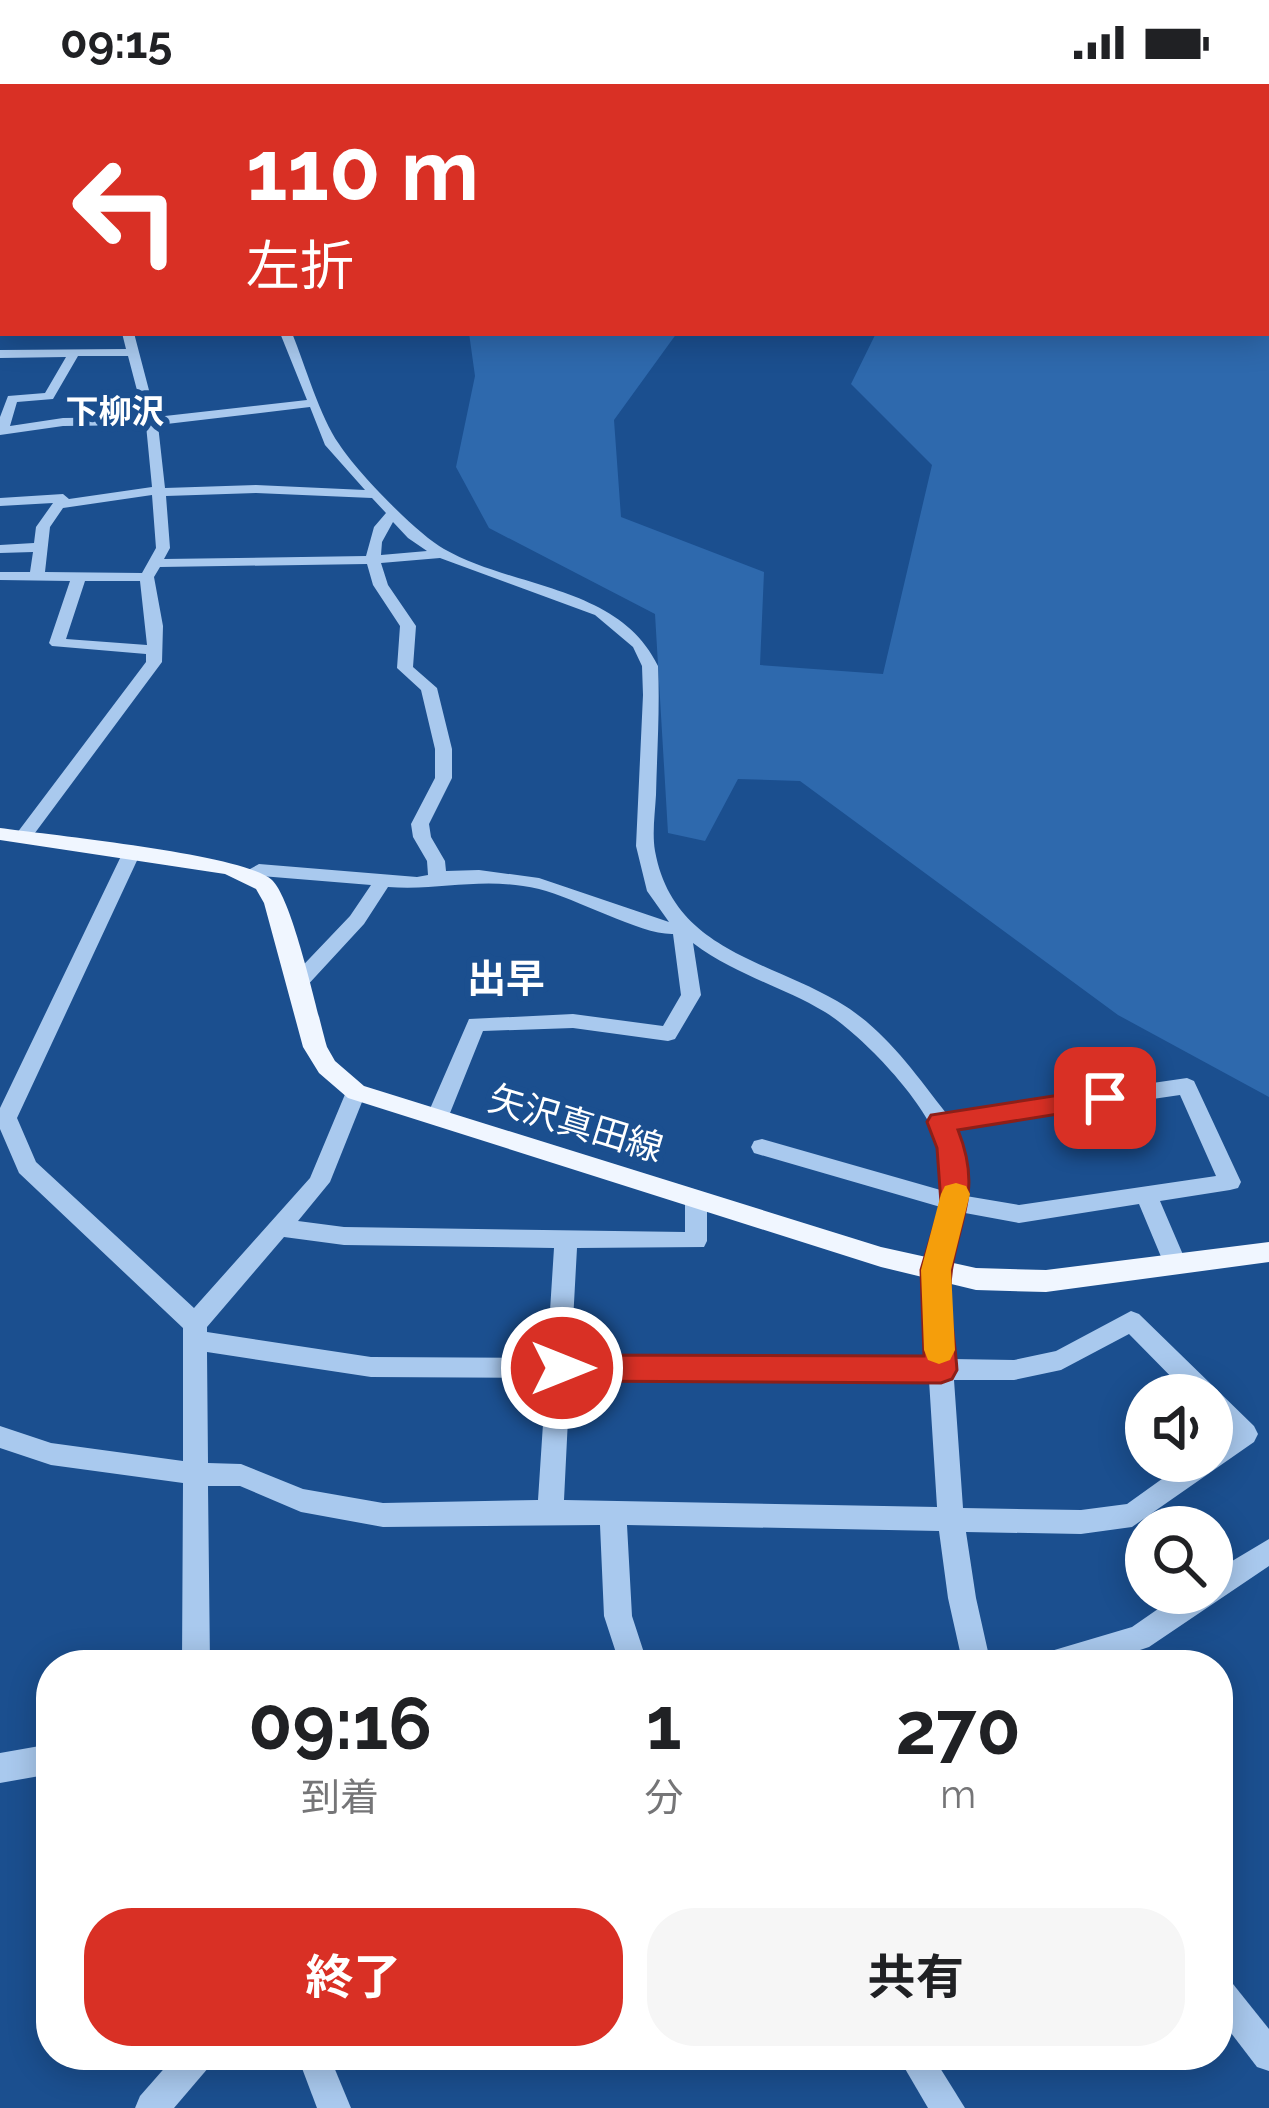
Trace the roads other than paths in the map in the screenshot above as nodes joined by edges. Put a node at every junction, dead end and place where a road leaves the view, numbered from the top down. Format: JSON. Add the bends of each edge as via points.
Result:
{"nodes":[{"id":1,"x":128,"y":336,"type":"edge"},
{"id":2,"x":287,"y":336,"type":"edge"},
{"id":3,"x":131,"y":352,"type":"junction"},
{"id":4,"x":0,"y":354,"type":"edge"},
{"id":5,"x":73,"y":354,"type":"junction"},
{"id":6,"x":315,"y":403,"type":"junction"},
{"id":7,"x":151,"y":422,"type":"junction"},
{"id":8,"x":1,"y":431,"type":"edge"},
{"id":9,"x":159,"y":491,"type":"junction"},
{"id":10,"x":373,"y":494,"type":"junction"},
{"id":11,"x":0,"y":502,"type":"edge"},
{"id":12,"x":59,"y":505,"type":"junction"},
{"id":13,"x":393,"y":513,"type":"junction"},
{"id":14,"x":42,"y":547,"type":"junction"},
{"id":15,"x":0,"y":549,"type":"edge"},
{"id":16,"x":441,"y":554,"type":"junction"},
{"id":17,"x":372,"y":558,"type":"junction"},
{"id":18,"x":151,"y":570,"type":"junction"},
{"id":19,"x":37,"y":574,"type":"junction"},
{"id":20,"x":80,"y":574,"type":"junction"},
{"id":21,"x":0,"y":576,"type":"edge"},
{"id":22,"x":154,"y":650,"type":"junction"},
{"id":23,"x":11,"y":836,"type":"edge"},
{"id":24,"x":133,"y":852,"type":"junction"},
{"id":25,"x":250,"y":874,"type":"junction"},
{"id":26,"x":437,"y":874,"type":"junction"},
{"id":27,"x":382,"y":882,"type":"junction"},
{"id":28,"x":681,"y":924,"type":"junction"},
{"id":29,"x":297,"y":984,"type":"junction"},
{"id":30,"x":356,"y":1092,"type":"junction"},
{"id":31,"x":437,"y":1118,"type":"junction"},
{"id":32,"x":941,"y":1122,"type":"junction"},
{"id":33,"x":762,"y":1148,"type":"dead end"},
{"id":34,"x":1146,"y":1195,"type":"junction"},
{"id":35,"x":696,"y":1199,"type":"junction"},
{"id":36,"x":956,"y":1203,"type":"junction"},
{"id":37,"x":280,"y":1228,"type":"junction"},
{"id":38,"x":566,"y":1239,"type":"junction"},
{"id":39,"x":1269,"y":1252,"type":"edge"},
{"id":40,"x":1175,"y":1264,"type":"junction"},
{"id":41,"x":936,"y":1270,"type":"junction"},
{"id":42,"x":196,"y":1332,"type":"junction"},
{"id":43,"x":562,"y":1368,"type":"junction"},
{"id":44,"x":941,"y":1370,"type":"junction"},
{"id":45,"x":1184,"y":1374,"type":"edge"},
{"id":46,"x":1233,"y":1422,"type":"edge"},
{"id":47,"x":0,"y":1437,"type":"edge"},
{"id":48,"x":1233,"y":1443,"type":"edge"},
{"id":49,"x":198,"y":1474,"type":"junction"},
{"id":50,"x":1178,"y":1482,"type":"edge"},
{"id":51,"x":550,"y":1513,"type":"junction"},
{"id":52,"x":613,"y":1514,"type":"junction"},
{"id":53,"x":951,"y":1520,"type":"junction"},
{"id":54,"x":1269,"y":1551,"type":"edge"},
{"id":55,"x":1233,"y":1574,"type":"edge"},
{"id":56,"x":1174,"y":1614,"type":"edge"},
{"id":57,"x":196,"y":1650,"type":"edge"},
{"id":58,"x":629,"y":1650,"type":"edge"},
{"id":59,"x":974,"y":1650,"type":"edge"},
{"id":60,"x":1100,"y":1650,"type":"edge"},
{"id":61,"x":36,"y":1762,"type":"edge"},
{"id":62,"x":0,"y":1768,"type":"edge"},
{"id":63,"x":1233,"y":2009,"type":"edge"},
{"id":64,"x":1269,"y":2055,"type":"edge"},
{"id":65,"x":184,"y":2070,"type":"edge"},
{"id":66,"x":320,"y":2070,"type":"edge"},
{"id":67,"x":923,"y":2070,"type":"edge"},
{"id":68,"x":152,"y":2108,"type":"edge"},
{"id":69,"x":334,"y":2108,"type":"edge"},
{"id":70,"x":948,"y":2108,"type":"edge"}],
"edges":[{"from":1,"to":3,"type":"street"},
{"from":2,"to":6,"type":"street"},
{"from":3,"to":5,"type":"street"},
{"from":3,"to":7,"type":"street"},
{"from":4,"to":5,"type":"street"},
{"from":5,"to":8,"type":"street","via":[[49,395],[12,399]]},
{"from":6,"to":7,"type":"street"},
{"from":6,"to":10,"type":"street","via":[[332,445]]},
{"from":7,"to":8,"type":"street"},
{"from":7,"to":9,"type":"street"},
{"from":9,"to":10,"type":"street"},
{"from":9,"to":12,"type":"street"},
{"from":9,"to":18,"type":"street","via":[[163,548]]},
{"from":10,"to":13,"type":"street"},
{"from":11,"to":12,"type":"street","via":[[63,499]]},
{"from":12,"to":14,"type":"street","via":[[43,527]]},
{"from":13,"to":16,"type":"street"},
{"from":13,"to":17,"type":"street"},
{"from":14,"to":15,"type":"street"},
{"from":14,"to":19,"type":"street"},
{"from":16,"to":17,"type":"street"},
{"from":16,"to":28,"type":"street","via":[[600,612],[640,645],[651,695],[647,860],[656,891]]},
{"from":17,"to":18,"type":"street"},
{"from":17,"to":26,"type":"street","via":[[381,592],[408,626],[404,668],[429,688],[437,714],[445,772],[420,822]]},
{"from":18,"to":20,"type":"street"},
{"from":18,"to":22,"type":"street"},
{"from":19,"to":20,"type":"street"},
{"from":19,"to":21,"type":"street"},
{"from":20,"to":22,"type":"street","via":[[57,643]]},
{"from":22,"to":23,"type":"street","via":[[154,662]]},
{"from":23,"to":24,"type":"main road"},
{"from":24,"to":25,"type":"main road"},
{"from":24,"to":42,"type":"street","via":[[6,1118],[27,1167]]},
{"from":25,"to":27,"type":"street"},
{"from":25,"to":29,"type":"main road","name":"矢沢真田線","via":[[275,903]]},
{"from":26,"to":27,"type":"street","via":[[417,883]]},
{"from":26,"to":28,"type":"street","via":[[540,881],[656,926]]},
{"from":27,"to":29,"type":"street"},
{"from":28,"to":31,"type":"street","via":[[691,995],[668,1034],[574,1021],[476,1024]]},
{"from":28,"to":32,"type":"street","via":[[729,960],[857,1025]]},
{"from":29,"to":30,"type":"main road","name":"矢沢真田線","via":[[315,1047]]},
{"from":30,"to":31,"type":"main road","name":"矢沢真田線"},
{"from":30,"to":37,"type":"street","via":[[319,1182]]},
{"from":31,"to":35,"type":"main road","name":"矢沢真田線"},
{"from":32,"to":34,"type":"street","via":[[1187,1086],[1230,1183]]},
{"from":32,"to":36,"type":"street"},
{"from":33,"to":36,"type":"street"},
{"from":34,"to":36,"type":"street","via":[[1019,1214]]},
{"from":34,"to":40,"type":"street"},
{"from":35,"to":38,"type":"street","via":[[696,1241]]},
{"from":35,"to":41,"type":"main road","name":"矢沢真田線"},
{"from":36,"to":41,"type":"street"},
{"from":37,"to":38,"type":"street"},
{"from":37,"to":42,"type":"street"},
{"from":38,"to":43,"type":"street"},
{"from":39,"to":40,"type":"main road","name":"矢沢真田線"},
{"from":40,"to":41,"type":"main road","name":"矢沢真田線","via":[[1046,1281]]},
{"from":41,"to":44,"type":"street"},
{"from":42,"to":43,"type":"street","via":[[371,1367]]},
{"from":42,"to":49,"type":"street"},
{"from":43,"to":44,"type":"street"},
{"from":43,"to":51,"type":"street"},
{"from":44,"to":45,"type":"street","via":[[1015,1370],[1061,1360],[1130,1321]]},
{"from":44,"to":53,"type":"street"},
{"from":46,"to":48,"type":"street","via":[[1245,1434]]},
{"from":47,"to":49,"type":"street","via":[[51,1454]]},
{"from":49,"to":51,"type":"street","via":[[241,1475],[302,1500],[383,1515]]},
{"from":49,"to":57,"type":"street"},
{"from":50,"to":53,"type":"street","via":[[1132,1515]]},
{"from":51,"to":52,"type":"street"},
{"from":52,"to":53,"type":"street"},
{"from":52,"to":58,"type":"street","via":[[618,1616]]},
{"from":53,"to":59,"type":"street"},
{"from":54,"to":55,"type":"street"},
{"from":56,"to":60,"type":"street","via":[[1139,1638]]},
{"from":61,"to":62,"type":"street"},
{"from":63,"to":64,"type":"street"},
{"from":65,"to":68,"type":"street"},
{"from":66,"to":69,"type":"street"},
{"from":67,"to":70,"type":"street"}]}
